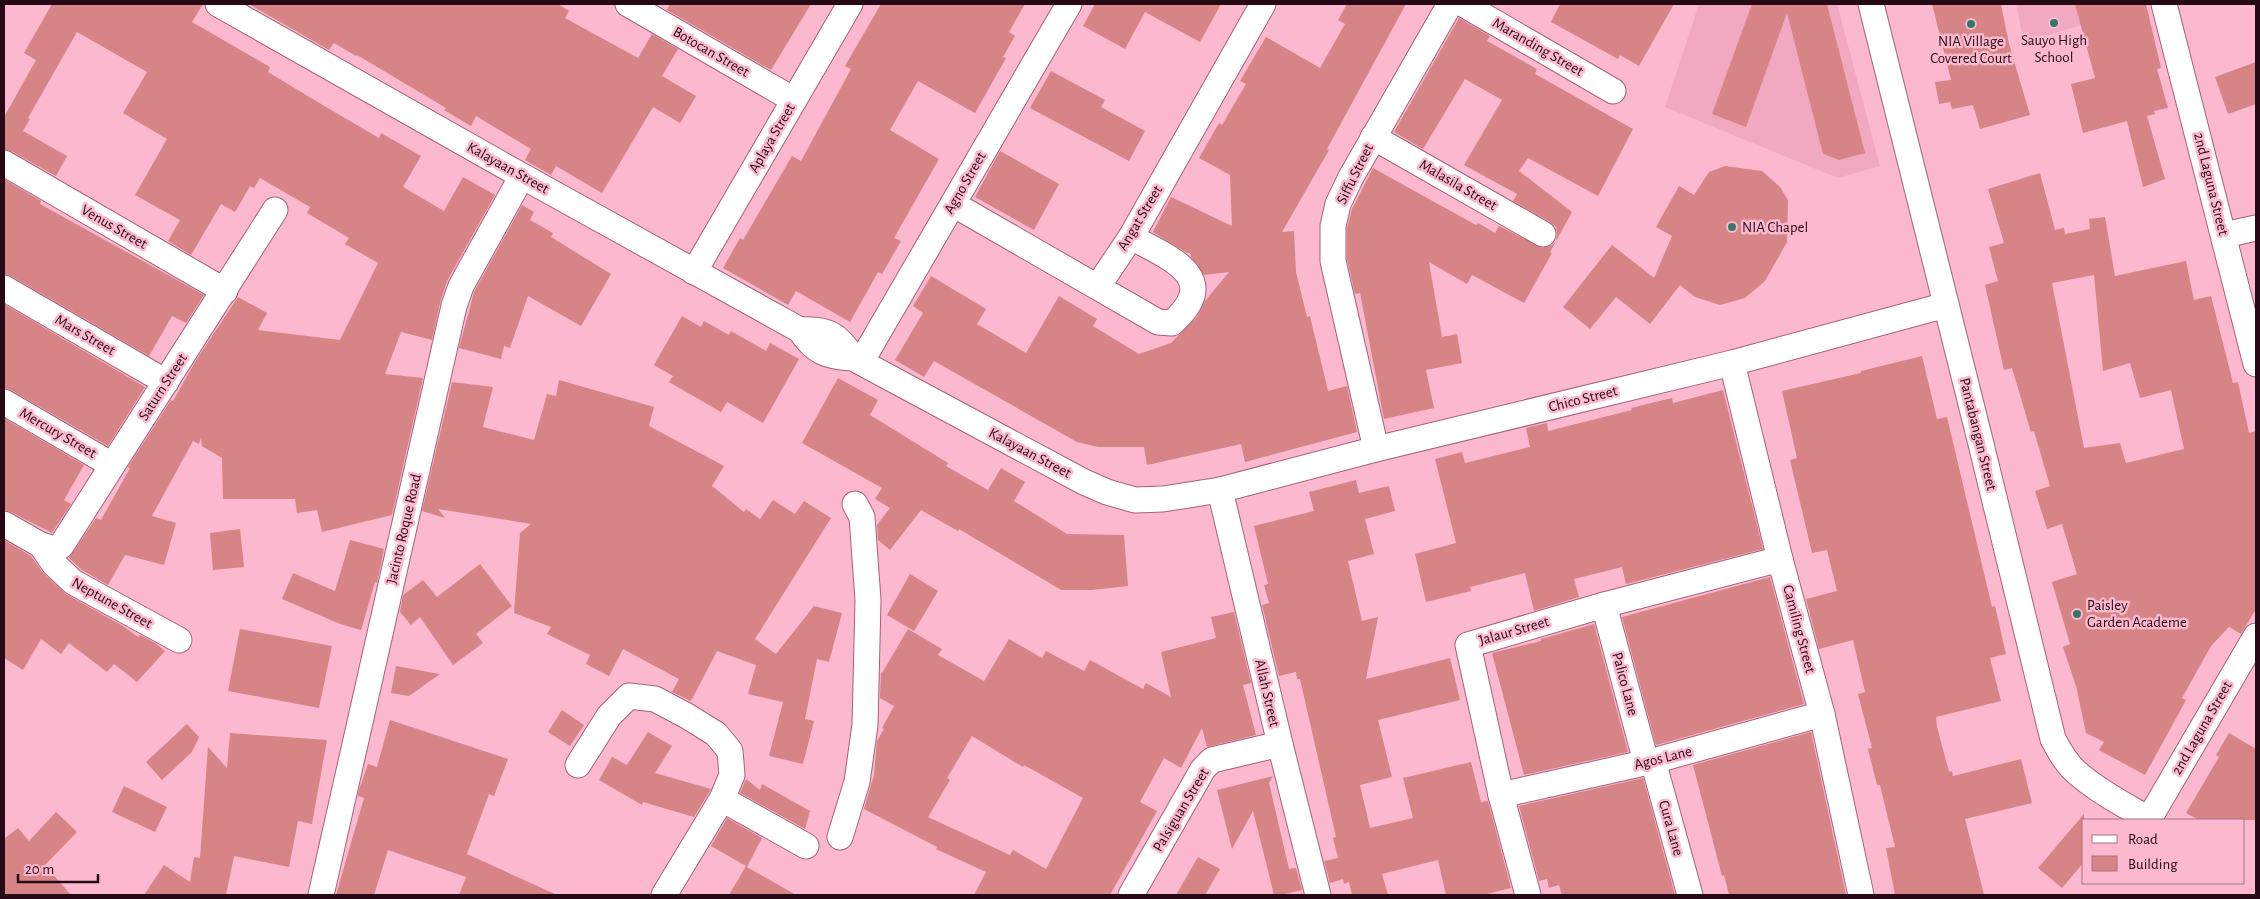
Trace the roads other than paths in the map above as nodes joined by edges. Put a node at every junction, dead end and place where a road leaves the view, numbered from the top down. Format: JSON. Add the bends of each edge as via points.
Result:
{"nodes":[{"id":1,"x":218,"y":4,"type":"edge"},
{"id":2,"x":628,"y":4,"type":"edge"},
{"id":3,"x":850,"y":4,"type":"edge"},
{"id":4,"x":1069,"y":4,"type":"edge"},
{"id":5,"x":1263,"y":4,"type":"edge"},
{"id":6,"x":1450,"y":4,"type":"edge"},
{"id":7,"x":1463,"y":4,"type":"edge"},
{"id":8,"x":1870,"y":4,"type":"edge"},
{"id":9,"x":2164,"y":4,"type":"edge"},
{"id":10,"x":1613,"y":91,"type":"dead end"},
{"id":11,"x":794,"y":100,"type":"junction"},
{"id":12,"x":1373,"y":137,"type":"junction"},
{"id":13,"x":4,"y":163,"type":"edge"},
{"id":14,"x":522,"y":176,"type":"junction"},
{"id":15,"x":953,"y":204,"type":"junction"},
{"id":16,"x":275,"y":210,"type":"dead end"},
{"id":17,"x":2256,"y":228,"type":"edge"},
{"id":18,"x":1543,"y":234,"type":"dead end"},
{"id":19,"x":2224,"y":235,"type":"junction"},
{"id":20,"x":1131,"y":237,"type":"junction"},
{"id":21,"x":694,"y":272,"type":"junction"},
{"id":22,"x":1098,"y":286,"type":"junction"},
{"id":23,"x":4,"y":288,"type":"edge"},
{"id":24,"x":225,"y":291,"type":"junction"},
{"id":25,"x":1946,"y":305,"type":"junction"},
{"id":26,"x":857,"y":360,"type":"junction"},
{"id":27,"x":1732,"y":363,"type":"junction"},
{"id":28,"x":2256,"y":364,"type":"edge"},
{"id":29,"x":166,"y":382,"type":"junction"},
{"id":30,"x":4,"y":402,"type":"edge"},
{"id":31,"x":1376,"y":449,"type":"junction"},
{"id":32,"x":112,"y":465,"type":"junction"},
{"id":33,"x":1220,"y":490,"type":"junction"},
{"id":34,"x":855,"y":504,"type":"dead end"},
{"id":35,"x":4,"y":524,"type":"edge"},
{"id":36,"x":41,"y":545,"type":"junction"},
{"id":37,"x":1780,"y":559,"type":"junction"},
{"id":38,"x":1604,"y":605,"type":"junction"},
{"id":39,"x":2256,"y":636,"type":"edge"},
{"id":40,"x":179,"y":640,"type":"dead end"},
{"id":41,"x":1822,"y":714,"type":"junction"},
{"id":42,"x":1280,"y":744,"type":"junction"},
{"id":43,"x":1649,"y":762,"type":"junction"},
{"id":44,"x":578,"y":765,"type":"dead end"},
{"id":45,"x":1501,"y":796,"type":"junction"},
{"id":46,"x":722,"y":799,"type":"junction"},
{"id":47,"x":2147,"y":819,"type":"edge"},
{"id":48,"x":2150,"y":819,"type":"edge"},
{"id":49,"x":840,"y":837,"type":"dead end"},
{"id":50,"x":806,"y":846,"type":"dead end"},
{"id":51,"x":321,"y":895,"type":"edge"},
{"id":52,"x":664,"y":895,"type":"edge"},
{"id":53,"x":1131,"y":895,"type":"edge"},
{"id":54,"x":1318,"y":895,"type":"edge"},
{"id":55,"x":1528,"y":895,"type":"edge"},
{"id":56,"x":1690,"y":895,"type":"edge"},
{"id":57,"x":1862,"y":895,"type":"edge"}],
"edges":[{"from":1,"to":14,"type":"street","name":"Kalayaan Street"},
{"from":2,"to":11,"type":"street","name":"Botocan Street"},
{"from":3,"to":11,"type":"street","name":"Aplaya Street"},
{"from":4,"to":15,"type":"street","name":"Agno Street"},
{"from":5,"to":20,"type":"street","name":"Angat Street"},
{"from":6,"to":12,"type":"street","name":"Siffu Street"},
{"from":7,"to":10,"type":"street","name":"Maranding Street"},
{"from":8,"to":25,"type":"street","name":"Pantabangan Street"},
{"from":9,"to":19,"type":"street","name":"2nd Laguna Street"},
{"from":11,"to":21,"type":"street","name":"Aplaya Street"},
{"from":12,"to":18,"type":"street","name":"Malasila Street"},
{"from":12,"to":31,"type":"street","name":"Siffu Street","via":[[1338,204],[1331,244]]},
{"from":13,"to":24,"type":"street","name":"Venus Street"},
{"from":14,"to":21,"type":"street","name":"Kalayaan Street"},
{"from":14,"to":51,"type":"street","name":"Jacinto Roque Road","via":[[461,286],[454,306]]},
{"from":15,"to":22,"type":"street"},
{"from":15,"to":26,"type":"street","name":"Agno Street"},
{"from":16,"to":24,"type":"street","name":"Saturn Street"},
{"from":17,"to":19,"type":"street"},
{"from":19,"to":28,"type":"street","name":"2nd Laguna Street"},
{"from":20,"to":22,"type":"street","name":"Angat Street"},
{"from":20,"to":22,"type":"street","via":[[1188,272],[1193,282],[1193,295],[1188,306],[1172,323],[1158,322]]},
{"from":21,"to":26,"type":"street","name":"Kalayaan Street","via":[[800,330],[808,343],[821,352]]},
{"from":23,"to":29,"type":"street","name":"Mars Street"},
{"from":24,"to":29,"type":"street","name":"Saturn Street"},
{"from":25,"to":27,"type":"street","name":"Chico Street"},
{"from":25,"to":47,"type":"street","name":"Pantabangan Street","via":[[2053,739],[2074,770]]},
{"from":26,"to":33,"type":"street","name":"Kalayaan Street","via":[[1107,492],[1135,500]]},
{"from":27,"to":31,"type":"street","name":"Chico Street"},
{"from":27,"to":37,"type":"street","name":"Camiling Street"},
{"from":29,"to":32,"type":"street","name":"Saturn Street"},
{"from":30,"to":32,"type":"street","name":"Mercury Street"},
{"from":31,"to":33,"type":"street","name":"Chico Street"},
{"from":32,"to":36,"type":"street","name":"Saturn Street","via":[[61,546],[56,549]]},
{"from":33,"to":42,"type":"street","name":"Allah Street"},
{"from":34,"to":49,"type":"street","via":[[862,517],[868,600],[865,725],[857,782]]},
{"from":35,"to":36,"type":"street","name":"Neptune Street"},
{"from":36,"to":40,"type":"street","name":"Neptune Street","via":[[54,564],[74,582]]},
{"from":37,"to":38,"type":"street","name":"Jalaur Street"},
{"from":37,"to":41,"type":"street","name":"Camiling Street"},
{"from":38,"to":43,"type":"street","name":"Palico Lane"},
{"from":38,"to":45,"type":"street","name":"Jalaur Street","via":[[1468,645]]},
{"from":39,"to":48,"type":"street","name":"2nd Laguna Street"},
{"from":41,"to":43,"type":"street","name":"Agos Lane"},
{"from":41,"to":57,"type":"street","name":"Camiling Street"},
{"from":42,"to":53,"type":"street","name":"Palsiguan Street","via":[[1212,760],[1203,769]]},
{"from":42,"to":54,"type":"street","name":"Allah Street"},
{"from":43,"to":45,"type":"street","name":"Agos Lane"},
{"from":43,"to":56,"type":"street","name":"Cura Lane"},
{"from":44,"to":46,"type":"street","via":[[609,716],[629,696],[655,699],[716,734],[730,751],[732,775]]},
{"from":45,"to":55,"type":"street","name":"Jalaur Street"},
{"from":46,"to":50,"type":"street"},
{"from":46,"to":52,"type":"street"}]}
